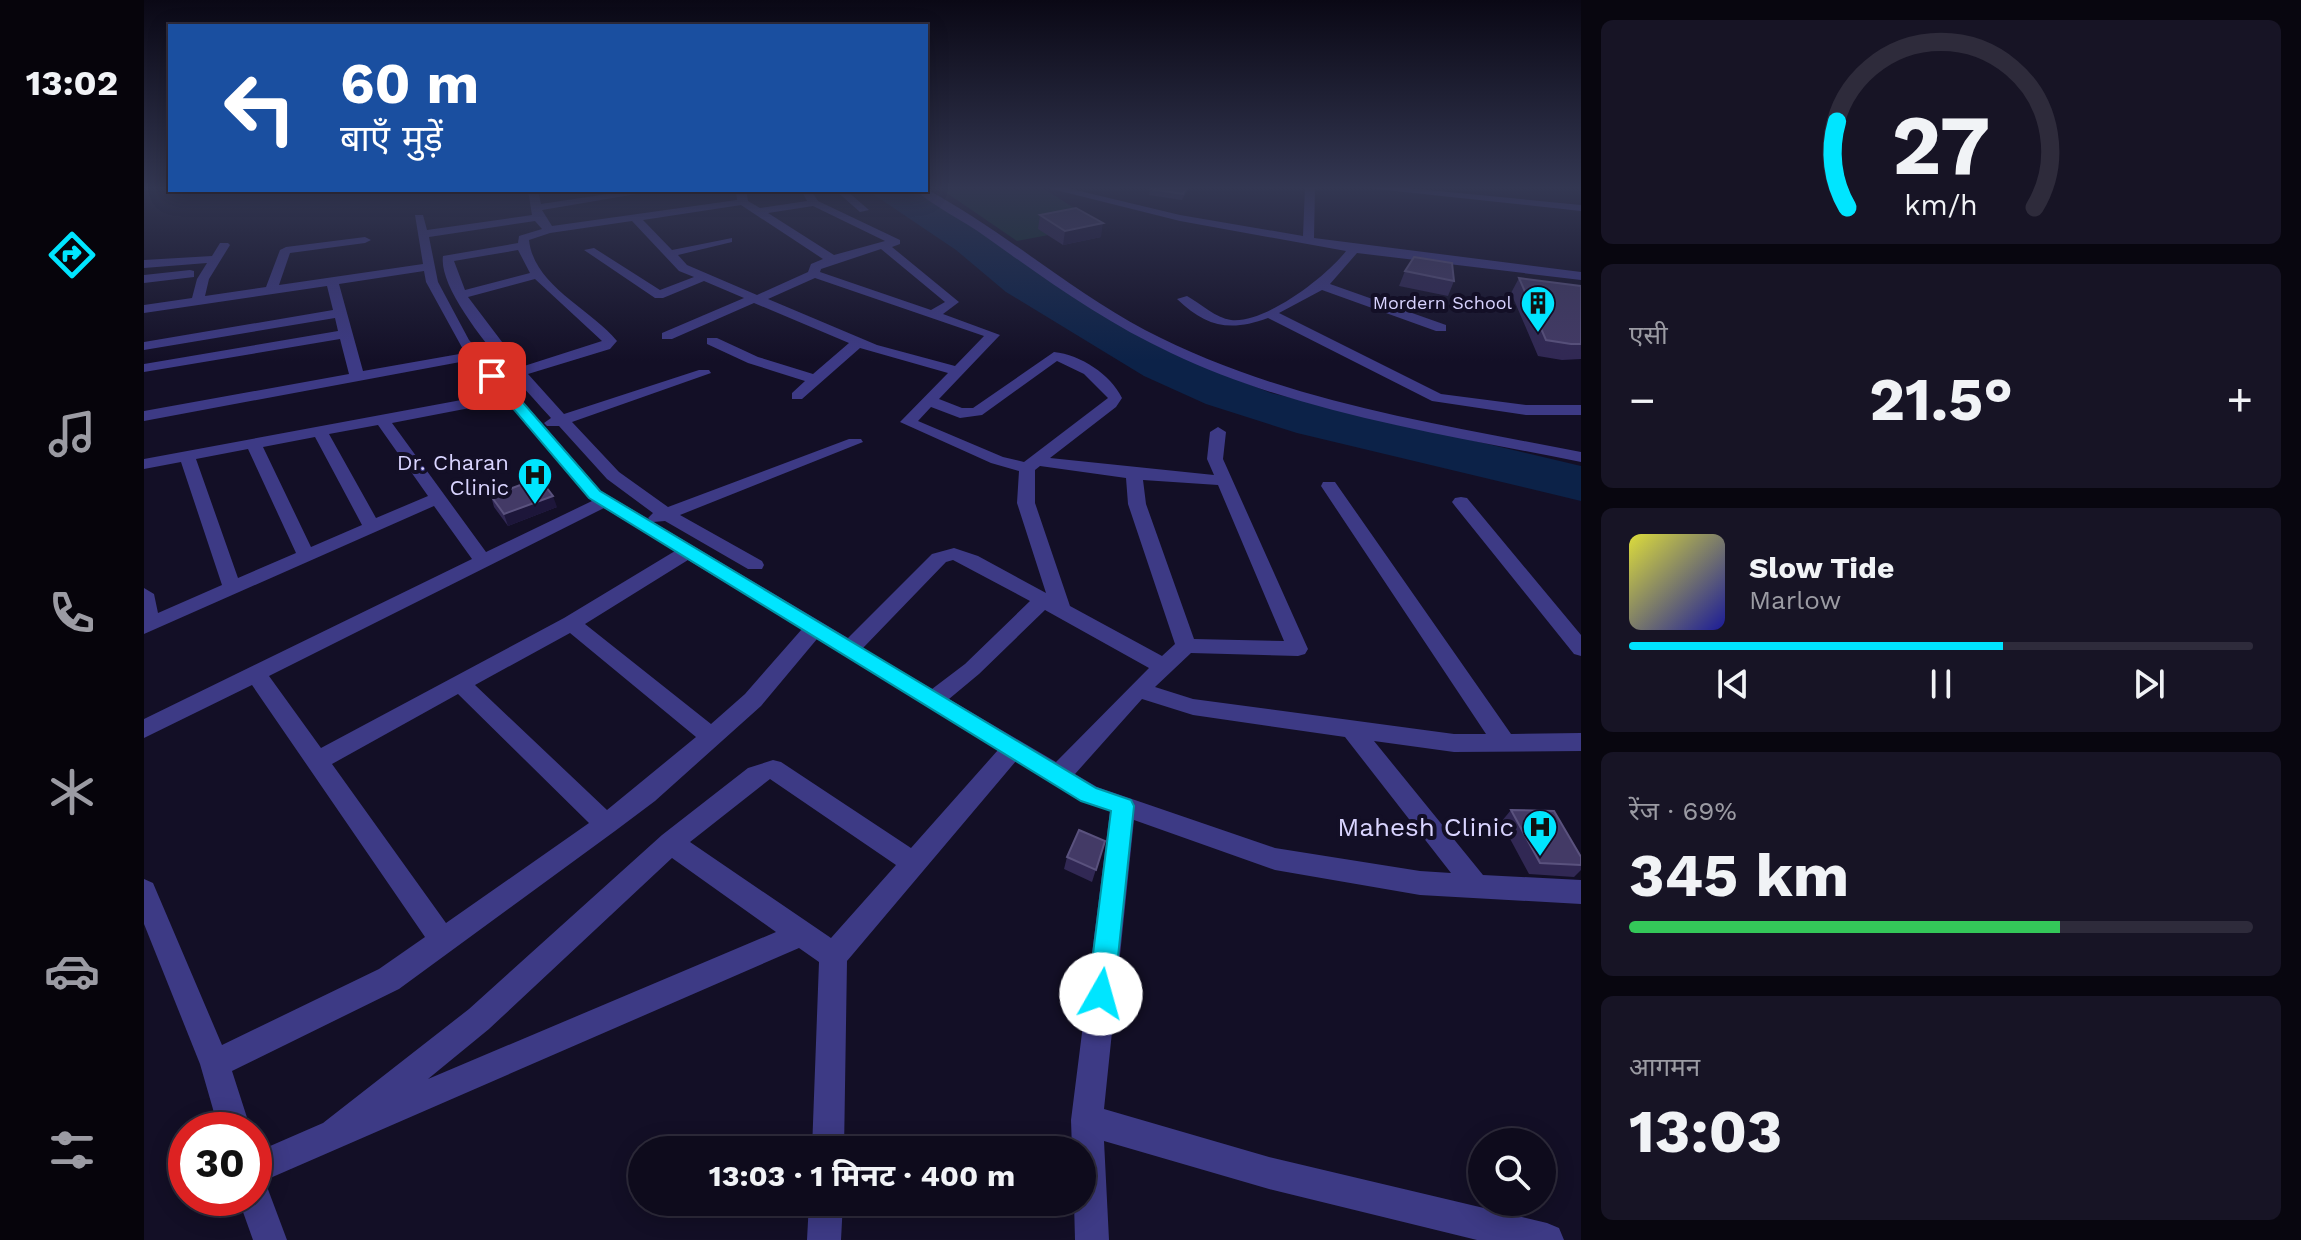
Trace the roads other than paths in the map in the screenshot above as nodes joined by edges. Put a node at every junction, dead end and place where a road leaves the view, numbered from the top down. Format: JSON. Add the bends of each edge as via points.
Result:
{"nodes":[{"id":1,"x":224,"y":245,"type":"dead end"},
{"id":2,"x":289,"y":245,"type":"edge"},
{"id":3,"x":327,"y":245,"type":"edge"},
{"id":4,"x":425,"y":245,"type":"edge"},
{"id":5,"x":660,"y":245,"type":"edge"},
{"id":6,"x":707,"y":245,"type":"edge"},
{"id":7,"x":809,"y":245,"type":"edge"},
{"id":8,"x":887,"y":245,"type":"edge"},
{"id":9,"x":1003,"y":245,"type":"edge"},
{"id":10,"x":1337,"y":245,"type":"edge"},
{"id":11,"x":1368,"y":245,"type":"edge"},
{"id":12,"x":523,"y":246,"type":"joint"},
{"id":13,"x":884,"y":246,"type":"junction"},
{"id":14,"x":1354,"y":249,"type":"junction"},
{"id":15,"x":286,"y":250,"type":"junction"},
{"id":16,"x":590,"y":250,"type":"dead end"},
{"id":17,"x":669,"y":254,"type":"junction"},
{"id":18,"x":214,"y":259,"type":"junction"},
{"id":19,"x":832,"y":259,"type":"junction"},
{"id":20,"x":144,"y":264,"type":"edge"},
{"id":21,"x":1581,"y":270,"type":"edge"},
{"id":22,"x":206,"y":273,"type":"junction"},
{"id":23,"x":814,"y":274,"type":"junction"},
{"id":24,"x":537,"y":275,"type":"junction"},
{"id":25,"x":431,"y":276,"type":"junction"},
{"id":26,"x":1577,"y":276,"type":"edge"},
{"id":27,"x":704,"y":277,"type":"junction"},
{"id":28,"x":144,"y":279,"type":"edge"},
{"id":29,"x":454,"y":280,"type":"junction"},
{"id":30,"x":332,"y":282,"type":"junction"},
{"id":31,"x":1323,"y":286,"type":"junction"},
{"id":32,"x":271,"y":291,"type":"junction"},
{"id":33,"x":461,"y":295,"type":"junction"},
{"id":34,"x":1183,"y":299,"type":"dead end"},
{"id":35,"x":754,"y":300,"type":"junction"},
{"id":36,"x":197,"y":302,"type":"junction"},
{"id":37,"x":144,"y":309,"type":"edge"},
{"id":38,"x":341,"y":313,"type":"junction"},
{"id":39,"x":1268,"y":313,"type":"junction"},
{"id":40,"x":933,"y":314,"type":"junction"},
{"id":41,"x":1441,"y":328,"type":"dead end"},
{"id":42,"x":346,"y":334,"type":"junction"},
{"id":43,"x":667,"y":336,"type":"dead end"},
{"id":44,"x":712,"y":341,"type":"dead end"},
{"id":45,"x":858,"y":343,"type":"junction"},
{"id":46,"x":144,"y":346,"type":"edge"},
{"id":47,"x":475,"y":355,"type":"junction"},
{"id":48,"x":144,"y":368,"type":"edge"},
{"id":49,"x":957,"y":371,"type":"junction"},
{"id":50,"x":517,"y":373,"type":"junction"},
{"id":51,"x":704,"y":373,"type":"dead end"},
{"id":52,"x":357,"y":377,"type":"junction"},
{"id":53,"x":816,"y":380,"type":"junction"},
{"id":54,"x":510,"y":396,"type":"junction"},
{"id":55,"x":797,"y":396,"type":"dead end"},
{"id":56,"x":928,"y":400,"type":"junction"},
{"id":57,"x":1581,"y":410,"type":"edge"},
{"id":58,"x":144,"y":416,"type":"edge"},
{"id":59,"x":382,"y":420,"type":"junction"},
{"id":60,"x":562,"y":420,"type":"junction"},
{"id":61,"x":537,"y":427,"type":"junction"},
{"id":62,"x":320,"y":432,"type":"junction"},
{"id":63,"x":1218,"y":432,"type":"dead end"},
{"id":64,"x":855,"y":442,"type":"dead end"},
{"id":65,"x":254,"y":444,"type":"junction"},
{"id":66,"x":187,"y":456,"type":"junction"},
{"id":67,"x":1581,"y":457,"type":"edge"},
{"id":68,"x":144,"y":464,"type":"edge"},
{"id":69,"x":1031,"y":464,"type":"junction"},
{"id":70,"x":1134,"y":474,"type":"junction"},
{"id":71,"x":1226,"y":481,"type":"junction"},
{"id":72,"x":1329,"y":486,"type":"dead end"},
{"id":73,"x":438,"y":498,"type":"junction"},
{"id":74,"x":605,"y":501,"type":"junction"},
{"id":75,"x":1461,"y":502,"type":"dead end"},
{"id":76,"x":664,"y":514,"type":"junction"},
{"id":77,"x":644,"y":525,"type":"junction"},
{"id":78,"x":372,"y":527,"type":"junction"},
{"id":79,"x":687,"y":552,"type":"junction"},
{"id":80,"x":306,"y":556,"type":"junction"},
{"id":81,"x":483,"y":562,"type":"junction"},
{"id":82,"x":755,"y":565,"type":"dead end"},
{"id":83,"x":232,"y":588,"type":"junction"},
{"id":84,"x":144,"y":594,"type":"edge"},
{"id":85,"x":1043,"y":600,"type":"junction"},
{"id":86,"x":1062,"y":611,"type":"junction"},
{"id":87,"x":571,"y":623,"type":"junction"},
{"id":88,"x":147,"y":625,"type":"edge"},
{"id":89,"x":815,"y":627,"type":"junction"},
{"id":90,"x":1186,"y":646,"type":"junction"},
{"id":91,"x":850,"y":649,"type":"junction"},
{"id":92,"x":1581,"y":649,"type":"edge"},
{"id":93,"x":1164,"y":667,"type":"junction"},
{"id":94,"x":256,"y":674,"type":"junction"},
{"id":95,"x":460,"y":683,"type":"junction"},
{"id":96,"x":1138,"y":690,"type":"junction"},
{"id":97,"x":932,"y":701,"type":"junction"},
{"id":98,"x":1351,"y":728,"type":"junction"},
{"id":99,"x":144,"y":729,"type":"edge"},
{"id":100,"x":711,"y":737,"type":"junction"},
{"id":101,"x":1504,"y":742,"type":"junction"},
{"id":102,"x":1581,"y":742,"type":"edge"},
{"id":103,"x":1013,"y":749,"type":"junction"},
{"id":104,"x":319,"y":760,"type":"junction"},
{"id":105,"x":1058,"y":776,"type":"junction"},
{"id":106,"x":1123,"y":806,"type":"junction"},
{"id":107,"x":606,"y":824,"type":"junction"},
{"id":108,"x":671,"y":843,"type":"junction"},
{"id":109,"x":913,"y":863,"type":"junction"},
{"id":110,"x":1476,"y":886,"type":"junction"},
{"id":111,"x":144,"y":891,"type":"edge"},
{"id":112,"x":1581,"y":892,"type":"edge"},
{"id":113,"x":802,"y":934,"type":"junction"},
{"id":114,"x":443,"y":941,"type":"junction"},
{"id":115,"x":833,"y":956,"type":"junction"},
{"id":116,"x":215,"y":1064,"type":"junction"},
{"id":117,"x":231,"y":1112,"type":"edge"},
{"id":118,"x":1087,"y":1120,"type":"junction"},
{"id":119,"x":334,"y":1135,"type":"junction"},
{"id":120,"x":828,"y":1136,"type":"edge"},
{"id":121,"x":272,"y":1161,"type":"edge"},
{"id":122,"x":261,"y":1216,"type":"edge"},
{"id":123,"x":825,"y":1216,"type":"edge"},
{"id":124,"x":270,"y":1240,"type":"edge"},
{"id":125,"x":824,"y":1240,"type":"edge"},
{"id":126,"x":1092,"y":1240,"type":"edge"},
{"id":127,"x":1547,"y":1240,"type":"edge"}],
"edges":[{"from":1,"to":18,"type":"street"},
{"from":2,"to":15,"type":"street"},
{"from":3,"to":15,"type":"street"},
{"from":4,"to":25,"type":"street"},
{"from":5,"to":17,"type":"street"},
{"from":6,"to":17,"type":"street"},
{"from":7,"to":19,"type":"street"},
{"from":8,"to":13,"type":"street"},
{"from":9,"to":67,"type":"street","via":[[1102,310],[1218,370],[1302,397]]},
{"from":10,"to":14,"type":"street"},
{"from":11,"to":21,"type":"street"},
{"from":12,"to":24,"type":"street"},
{"from":12,"to":29,"type":"street","via":[[449,257]]},
{"from":13,"to":19,"type":"street"},
{"from":13,"to":40,"type":"street","via":[[953,302]]},
{"from":14,"to":26,"type":"street"},
{"from":14,"to":31,"type":"street"},
{"from":15,"to":32,"type":"street"},
{"from":16,"to":27,"type":"street","via":[[659,295]]},
{"from":17,"to":27,"type":"street","via":[[683,268]]},
{"from":18,"to":20,"type":"street"},
{"from":18,"to":22,"type":"street"},
{"from":19,"to":23,"type":"street","via":[[815,267]]},
{"from":22,"to":28,"type":"street"},
{"from":22,"to":36,"type":"street"},
{"from":23,"to":35,"type":"street"},
{"from":23,"to":40,"type":"street"},
{"from":24,"to":33,"type":"street"},
{"from":24,"to":50,"type":"street","via":[[610,341]]},
{"from":25,"to":29,"type":"street"},
{"from":25,"to":30,"type":"street"},
{"from":25,"to":47,"type":"street","via":[[463,342]]},
{"from":27,"to":35,"type":"street"},
{"from":29,"to":33,"type":"street"},
{"from":30,"to":32,"type":"street"},
{"from":30,"to":38,"type":"street"},
{"from":31,"to":39,"type":"street"},
{"from":31,"to":41,"type":"street"},
{"from":32,"to":36,"type":"street"},
{"from":33,"to":50,"type":"street"},
{"from":34,"to":39,"type":"street","via":[[1230,324]]},
{"from":35,"to":43,"type":"street"},
{"from":35,"to":45,"type":"street"},
{"from":36,"to":37,"type":"street"},
{"from":38,"to":42,"type":"street"},
{"from":38,"to":46,"type":"street"},
{"from":39,"to":57,"type":"street","via":[[1437,398],[1526,410]]},
{"from":40,"to":49,"type":"street","via":[[993,335]]},
{"from":42,"to":48,"type":"street"},
{"from":42,"to":52,"type":"street"},
{"from":44,"to":53,"type":"street"},
{"from":45,"to":49,"type":"street"},
{"from":45,"to":53,"type":"street"},
{"from":47,"to":52,"type":"street"},
{"from":47,"to":54,"type":"street"},
{"from":49,"to":56,"type":"street"},
{"from":50,"to":60,"type":"street"},
{"from":51,"to":60,"type":"street"},
{"from":52,"to":58,"type":"street"},
{"from":53,"to":55,"type":"street"},
{"from":54,"to":59,"type":"street"},
{"from":54,"to":61,"type":"street"},
{"from":56,"to":69,"type":"street","via":[[908,422],[997,460]]},
{"from":56,"to":69,"type":"street","via":[[960,413],[977,412],[1054,356],[1107,384],[1115,398],[1111,404]]},
{"from":59,"to":62,"type":"street"},
{"from":59,"to":73,"type":"street"},
{"from":60,"to":61,"type":"street"},
{"from":60,"to":76,"type":"street","via":[[617,478]]},
{"from":61,"to":74,"type":"street"},
{"from":62,"to":65,"type":"street"},
{"from":62,"to":78,"type":"street"},
{"from":63,"to":71,"type":"street","via":[[1215,459]]},
{"from":64,"to":76,"type":"street"},
{"from":65,"to":66,"type":"street"},
{"from":65,"to":80,"type":"street"},
{"from":66,"to":68,"type":"street"},
{"from":66,"to":83,"type":"street"},
{"from":69,"to":70,"type":"street"},
{"from":69,"to":86,"type":"street","via":[[1026,503]]},
{"from":70,"to":71,"type":"street"},
{"from":70,"to":90,"type":"street","via":[[1137,504]]},
{"from":71,"to":90,"type":"street","via":[[1298,649]]},
{"from":72,"to":101,"type":"street"},
{"from":73,"to":78,"type":"street"},
{"from":73,"to":81,"type":"street"},
{"from":74,"to":77,"type":"street"},
{"from":74,"to":81,"type":"street"},
{"from":75,"to":92,"type":"street"},
{"from":76,"to":77,"type":"street"},
{"from":76,"to":82,"type":"street"},
{"from":77,"to":79,"type":"street"},
{"from":78,"to":80,"type":"street"},
{"from":79,"to":87,"type":"street"},
{"from":79,"to":89,"type":"street"},
{"from":80,"to":83,"type":"street"},
{"from":81,"to":94,"type":"street"},
{"from":83,"to":88,"type":"street"},
{"from":84,"to":88,"type":"street"},
{"from":85,"to":86,"type":"street"},
{"from":85,"to":91,"type":"street","via":[[971,560],[944,555]]},
{"from":85,"to":97,"type":"street"},
{"from":86,"to":93,"type":"street"},
{"from":87,"to":95,"type":"street"},
{"from":87,"to":100,"type":"street"},
{"from":89,"to":91,"type":"street"},
{"from":89,"to":100,"type":"street","via":[[753,700]]},
{"from":90,"to":93,"type":"street"},
{"from":91,"to":97,"type":"street"},
{"from":93,"to":96,"type":"street"},
{"from":94,"to":99,"type":"street"},
{"from":94,"to":104,"type":"street"},
{"from":95,"to":104,"type":"street"},
{"from":95,"to":107,"type":"street"},
{"from":96,"to":98,"type":"street","via":[[1193,707]]},
{"from":96,"to":105,"type":"street"},
{"from":97,"to":103,"type":"street"},
{"from":98,"to":101,"type":"street","via":[[1454,743]]},
{"from":98,"to":110,"type":"street"},
{"from":100,"to":107,"type":"street"},
{"from":101,"to":102,"type":"street"},
{"from":103,"to":105,"type":"street"},
{"from":103,"to":109,"type":"street"},
{"from":104,"to":114,"type":"street"},
{"from":105,"to":106,"type":"street"},
{"from":106,"to":110,"type":"street","via":[[1275,859],[1420,883]]},
{"from":106,"to":118,"type":"street"},
{"from":107,"to":114,"type":"street"},
{"from":108,"to":109,"type":"street","via":[[748,779],[773,769]]},
{"from":108,"to":113,"type":"street"},
{"from":108,"to":119,"type":"street","via":[[479,1019]]},
{"from":109,"to":115,"type":"street"},
{"from":110,"to":112,"type":"street"},
{"from":111,"to":116,"type":"street"},
{"from":113,"to":115,"type":"street"},
{"from":113,"to":119,"type":"street"},
{"from":114,"to":116,"type":"street","via":[[389,979]]},
{"from":115,"to":120,"type":"street"},
{"from":116,"to":117,"type":"street"},
{"from":118,"to":126,"type":"street"},
{"from":118,"to":127,"type":"street","via":[[1269,1173]]},
{"from":119,"to":121,"type":"street"},
{"from":122,"to":124,"type":"street"},
{"from":123,"to":125,"type":"street"}]}
